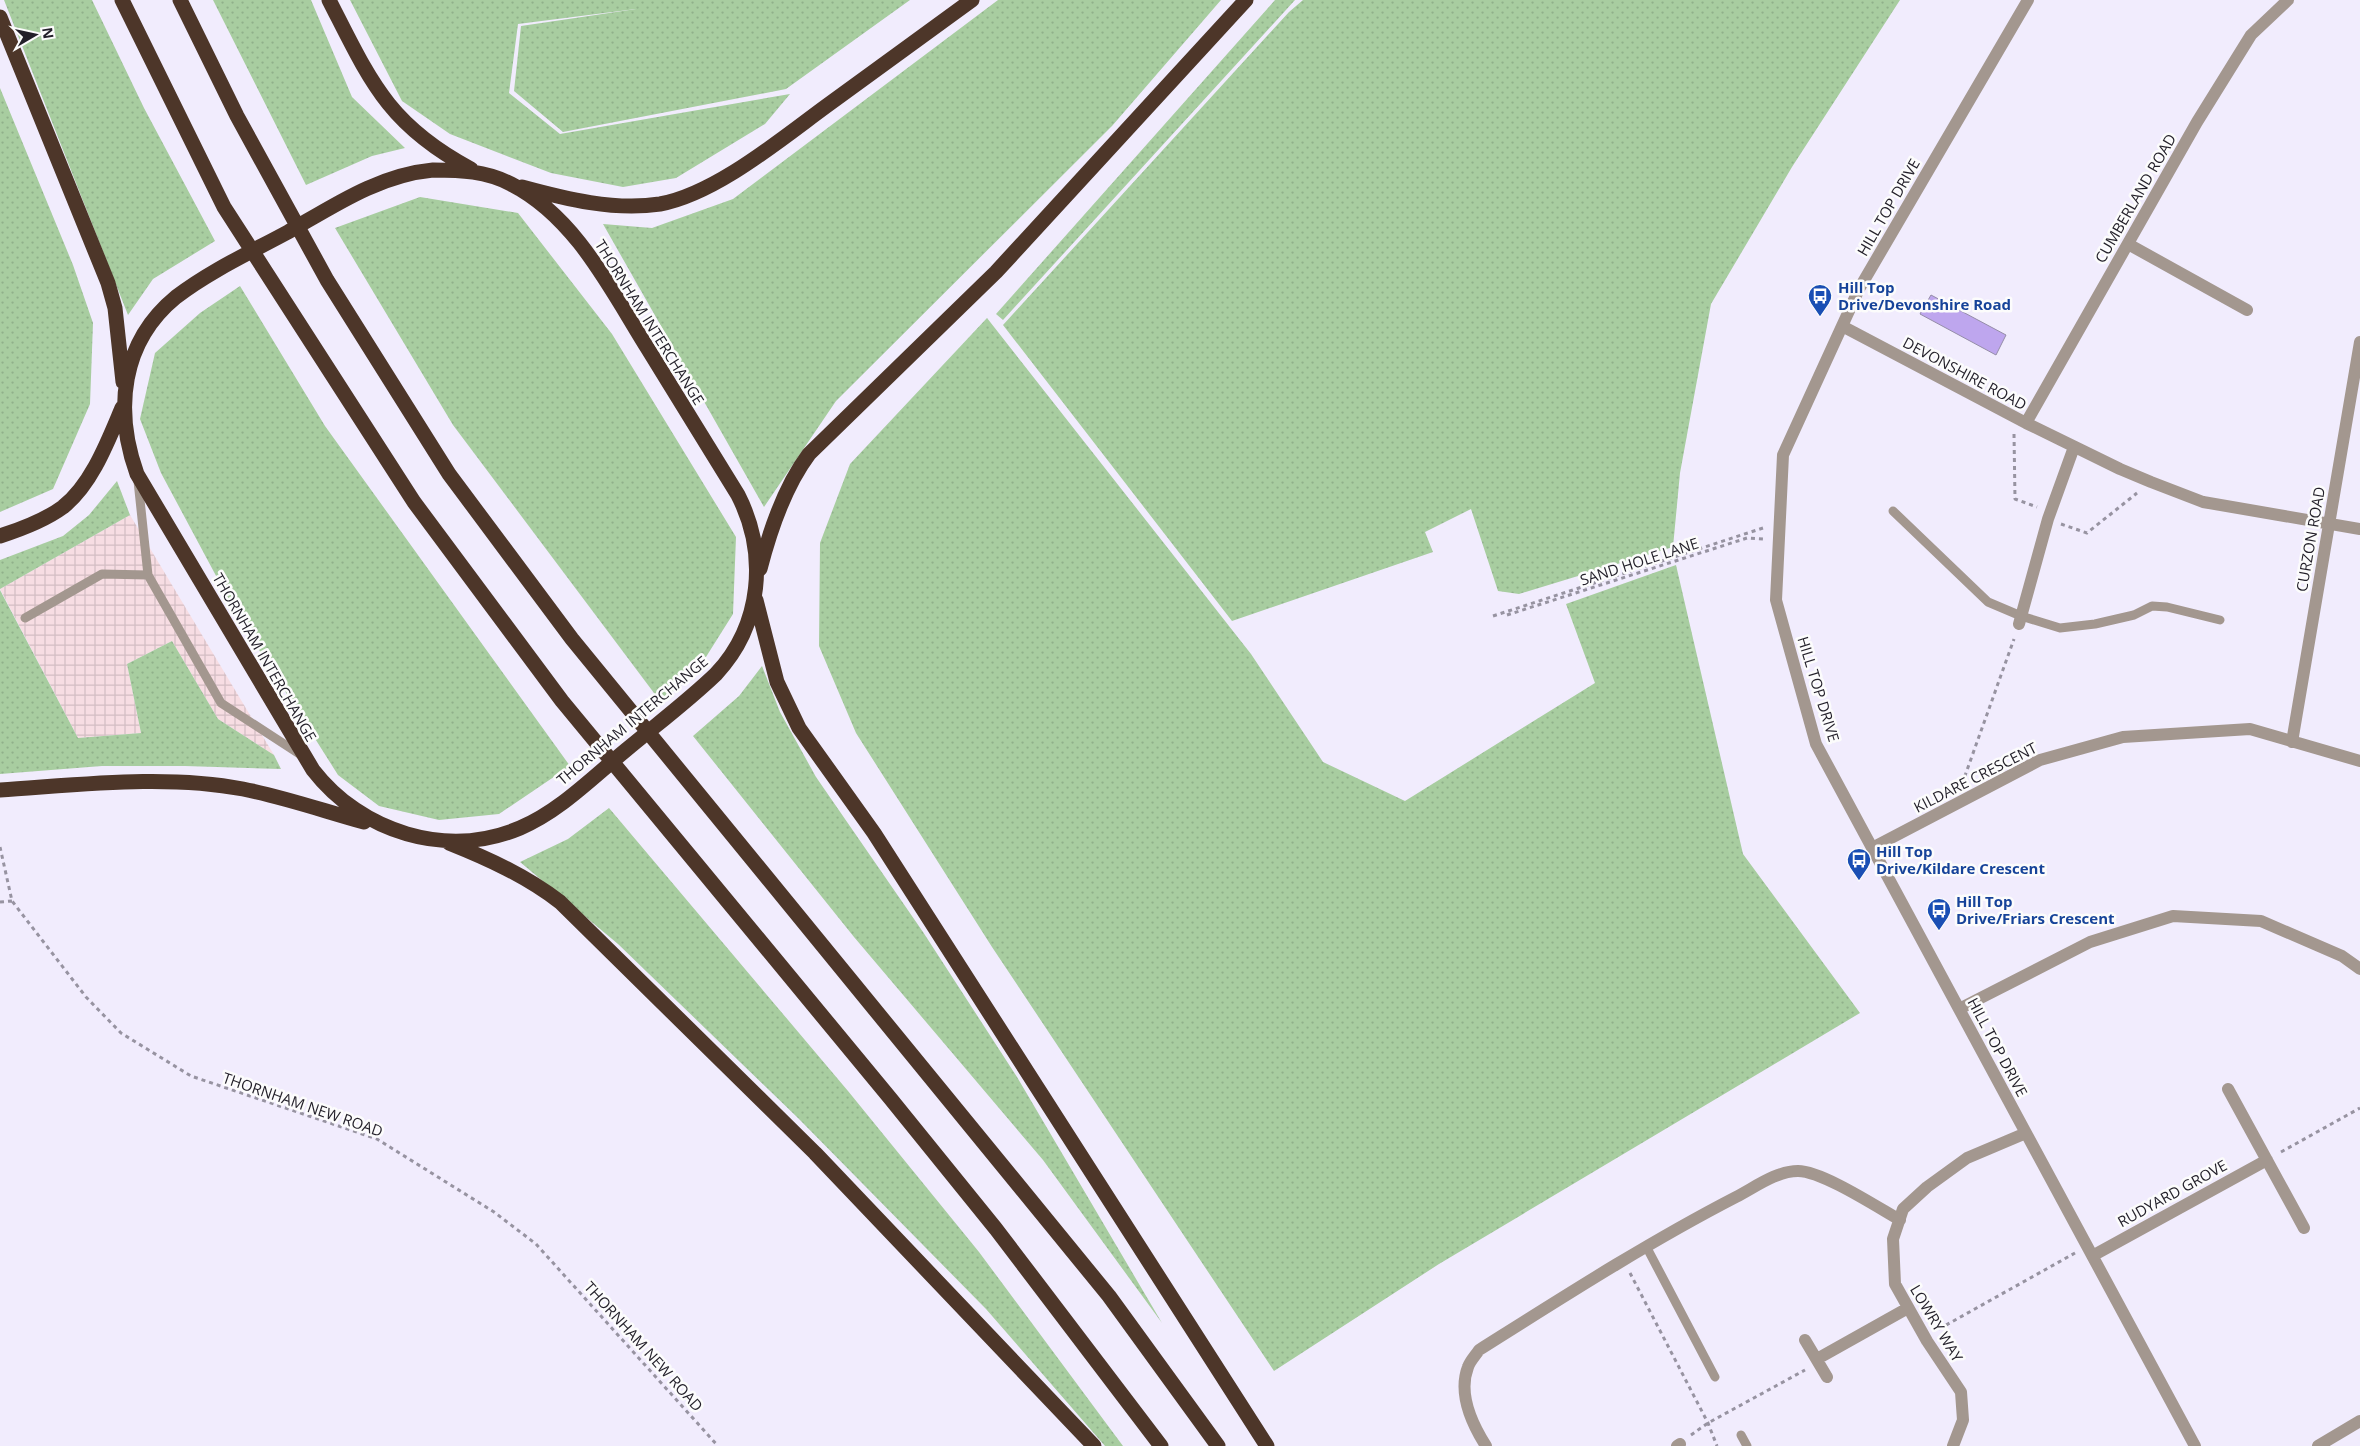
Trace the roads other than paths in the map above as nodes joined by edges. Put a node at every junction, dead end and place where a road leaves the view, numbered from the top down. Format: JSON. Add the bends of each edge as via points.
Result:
{"nodes":[{"id":1,"x":122,"y":0,"type":"edge"},
{"id":2,"x":180,"y":0,"type":"edge"},
{"id":3,"x":329,"y":0,"type":"edge"},
{"id":4,"x":972,"y":0,"type":"edge"},
{"id":5,"x":1246,"y":0,"type":"edge"},
{"id":6,"x":2028,"y":0,"type":"edge"},
{"id":7,"x":2288,"y":0,"type":"edge"},
{"id":8,"x":0,"y":17,"type":"edge"},
{"id":9,"x":475,"y":171,"type":"junction"},
{"id":10,"x":513,"y":185,"type":"junction"},
{"id":11,"x":2128,"y":244,"type":"junction"},
{"id":12,"x":2247,"y":310,"type":"dead end"},
{"id":13,"x":1842,"y":326,"type":"junction"},
{"id":14,"x":2360,"y":342,"type":"edge"},
{"id":15,"x":123,"y":398,"type":"junction"},
{"id":16,"x":2021,"y":421,"type":"junction"},
{"id":17,"x":2074,"y":447,"type":"junction"},
{"id":18,"x":137,"y":474,"type":"junction"},
{"id":19,"x":1893,"y":511,"type":"dead end"},
{"id":20,"x":2329,"y":524,"type":"junction"},
{"id":21,"x":2360,"y":529,"type":"edge"},
{"id":22,"x":0,"y":536,"type":"edge"},
{"id":23,"x":148,"y":575,"type":"junction"},
{"id":24,"x":757,"y":582,"type":"junction"},
{"id":25,"x":755,"y":599,"type":"junction"},
{"id":26,"x":25,"y":618,"type":"dead end"},
{"id":27,"x":2020,"y":620,"type":"junction"},
{"id":28,"x":2220,"y":620,"type":"dead end"},
{"id":29,"x":2292,"y":742,"type":"junction"},
{"id":30,"x":303,"y":756,"type":"junction"},
{"id":31,"x":2360,"y":761,"type":"edge"},
{"id":32,"x":0,"y":790,"type":"edge"},
{"id":33,"x":382,"y":827,"type":"junction"},
{"id":34,"x":443,"y":840,"type":"junction"},
{"id":35,"x":1872,"y":848,"type":"junction"},
{"id":36,"x":2360,"y":969,"type":"edge"},
{"id":37,"x":1959,"y":1009,"type":"junction"},
{"id":38,"x":2228,"y":1089,"type":"dead end"},
{"id":39,"x":2026,"y":1133,"type":"junction"},
{"id":40,"x":2267,"y":1160,"type":"junction"},
{"id":41,"x":1900,"y":1220,"type":"junction"},
{"id":42,"x":2304,"y":1228,"type":"dead end"},
{"id":43,"x":1647,"y":1248,"type":"junction"},
{"id":44,"x":2091,"y":1250,"type":"junction"},
{"id":45,"x":1908,"y":1308,"type":"junction"},
{"id":46,"x":1805,"y":1340,"type":"dead end"},
{"id":47,"x":1818,"y":1361,"type":"junction"},
{"id":48,"x":1715,"y":1377,"type":"dead end"},
{"id":49,"x":1827,"y":1378,"type":"dead end"},
{"id":50,"x":2360,"y":1421,"type":"edge"},
{"id":51,"x":1741,"y":1435,"type":"dead end"},
{"id":52,"x":1094,"y":1446,"type":"edge"},
{"id":53,"x":1161,"y":1446,"type":"edge"},
{"id":54,"x":1218,"y":1446,"type":"edge"},
{"id":55,"x":1267,"y":1446,"type":"edge"},
{"id":56,"x":1486,"y":1446,"type":"edge"},
{"id":57,"x":1747,"y":1446,"type":"edge"},
{"id":58,"x":1953,"y":1446,"type":"edge"},
{"id":59,"x":2195,"y":1446,"type":"edge"},
{"id":60,"x":2318,"y":1446,"type":"edge"}],
"edges":[{"from":1,"to":53,"type":"highway","via":[[224,207],[419,510],[562,701],[996,1229]]},
{"from":2,"to":54,"type":"highway","via":[[236,116],[327,280],[450,474],[572,639],[1109,1296]]},
{"from":3,"to":9,"type":"highway","via":[[369,77],[392,111],[448,157]]},
{"from":4,"to":10,"type":"highway","via":[[781,139],[724,177],[686,196],[638,206],[611,205],[562,198]]},
{"from":5,"to":24,"type":"highway","via":[[996,272],[809,454],[786,496]]},
{"from":6,"to":13,"type":"street","name":"HILL TOP DRIVE","via":[[1859,289]]},
{"from":7,"to":11,"type":"street","name":"CUMBERLAND ROAD","via":[[2250,35]]},
{"from":8,"to":15,"type":"highway","via":[[108,283],[115,308]]},
{"from":9,"to":10,"type":"highway","name":"THORNHAM INTERCHANGE"},
{"from":9,"to":15,"type":"highway","name":"THORNHAM INTERCHANGE","via":[[433,170],[385,180],[211,274],[176,298],[155,320],[136,350]]},
{"from":10,"to":24,"type":"highway","name":"THORNHAM INTERCHANGE","via":[[544,207],[580,244],[738,495],[754,540]]},
{"from":11,"to":12,"type":"street"},
{"from":11,"to":16,"type":"street","name":"CUMBERLAND ROAD"},
{"from":13,"to":16,"type":"street","name":"DEVONSHIRE ROAD"},
{"from":13,"to":35,"type":"street","name":"HILL TOP DRIVE","via":[[1783,455],[1776,600],[1816,744]]},
{"from":14,"to":20,"type":"street","name":"CURZON ROAD"},
{"from":15,"to":18,"type":"highway","name":"THORNHAM INTERCHANGE","via":[[127,438]]},
{"from":15,"to":22,"type":"highway","via":[[107,441],[78,492],[49,516]]},
{"from":16,"to":17,"type":"street","name":"DEVONSHIRE ROAD"},
{"from":17,"to":20,"type":"street","name":"DEVONSHIRE ROAD","via":[[2203,502]]},
{"from":17,"to":27,"type":"street","via":[[2049,516]]},
{"from":18,"to":23,"type":"lane"},
{"from":18,"to":30,"type":"highway","name":"THORNHAM INTERCHANGE"},
{"from":19,"to":27,"type":"lane","via":[[1988,602]]},
{"from":20,"to":21,"type":"street","name":"DEVONSHIRE ROAD"},
{"from":20,"to":29,"type":"street","name":"CURZON ROAD"},
{"from":23,"to":26,"type":"lane","via":[[102,574]]},
{"from":23,"to":30,"type":"lane","via":[[221,703]]},
{"from":24,"to":25,"type":"highway","name":"THORNHAM INTERCHANGE"},
{"from":25,"to":34,"type":"highway","name":"THORNHAM INTERCHANGE","via":[[740,641],[725,665],[559,805],[520,828],[491,837]]},
{"from":25,"to":55,"type":"highway","via":[[777,682],[800,728],[874,833]]},
{"from":27,"to":28,"type":"lane","via":[[2060,628],[2134,615],[2152,606]]},
{"from":29,"to":31,"type":"street","name":"KILDARE CRESCENT"},
{"from":29,"to":35,"type":"street","name":"KILDARE CRESCENT","via":[[2250,729],[2123,736],[2040,760]]},
{"from":30,"to":33,"type":"highway","name":"THORNHAM INTERCHANGE","via":[[333,794]]},
{"from":32,"to":33,"type":"highway","via":[[134,782],[243,789]]},
{"from":33,"to":34,"type":"highway","name":"THORNHAM INTERCHANGE"},
{"from":34,"to":52,"type":"highway","via":[[510,869],[560,902],[815,1153]]},
{"from":35,"to":37,"type":"street","name":"HILL TOP DRIVE"},
{"from":36,"to":37,"type":"street","via":[[2342,956],[2261,921],[2173,916],[2090,942]]},
{"from":37,"to":39,"type":"street","name":"HILL TOP DRIVE"},
{"from":38,"to":40,"type":"street"},
{"from":39,"to":41,"type":"street","name":"LOWRY WAY","via":[[1967,1158],[1903,1209]]},
{"from":39,"to":44,"type":"street","name":"HILL TOP DRIVE"},
{"from":40,"to":42,"type":"street"},
{"from":40,"to":44,"type":"street","name":"RUDYARD GROVE"},
{"from":41,"to":43,"type":"street","via":[[1831,1182],[1798,1171],[1779,1175],[1694,1219]]},
{"from":41,"to":45,"type":"street","name":"LOWRY WAY","via":[[1893,1239],[1895,1284]]},
{"from":43,"to":48,"type":"lane"},
{"from":43,"to":56,"type":"street","via":[[1479,1350],[1468,1366],[1465,1386],[1468,1410]]},
{"from":44,"to":59,"type":"street","name":"HILL TOP DRIVE"},
{"from":45,"to":47,"type":"street"},
{"from":45,"to":58,"type":"street","name":"LOWRY WAY","via":[[1961,1392],[1963,1420]]},
{"from":46,"to":47,"type":"street"},
{"from":47,"to":49,"type":"street"},
{"from":50,"to":60,"type":"street"},
{"from":51,"to":57,"type":"lane"}]}
